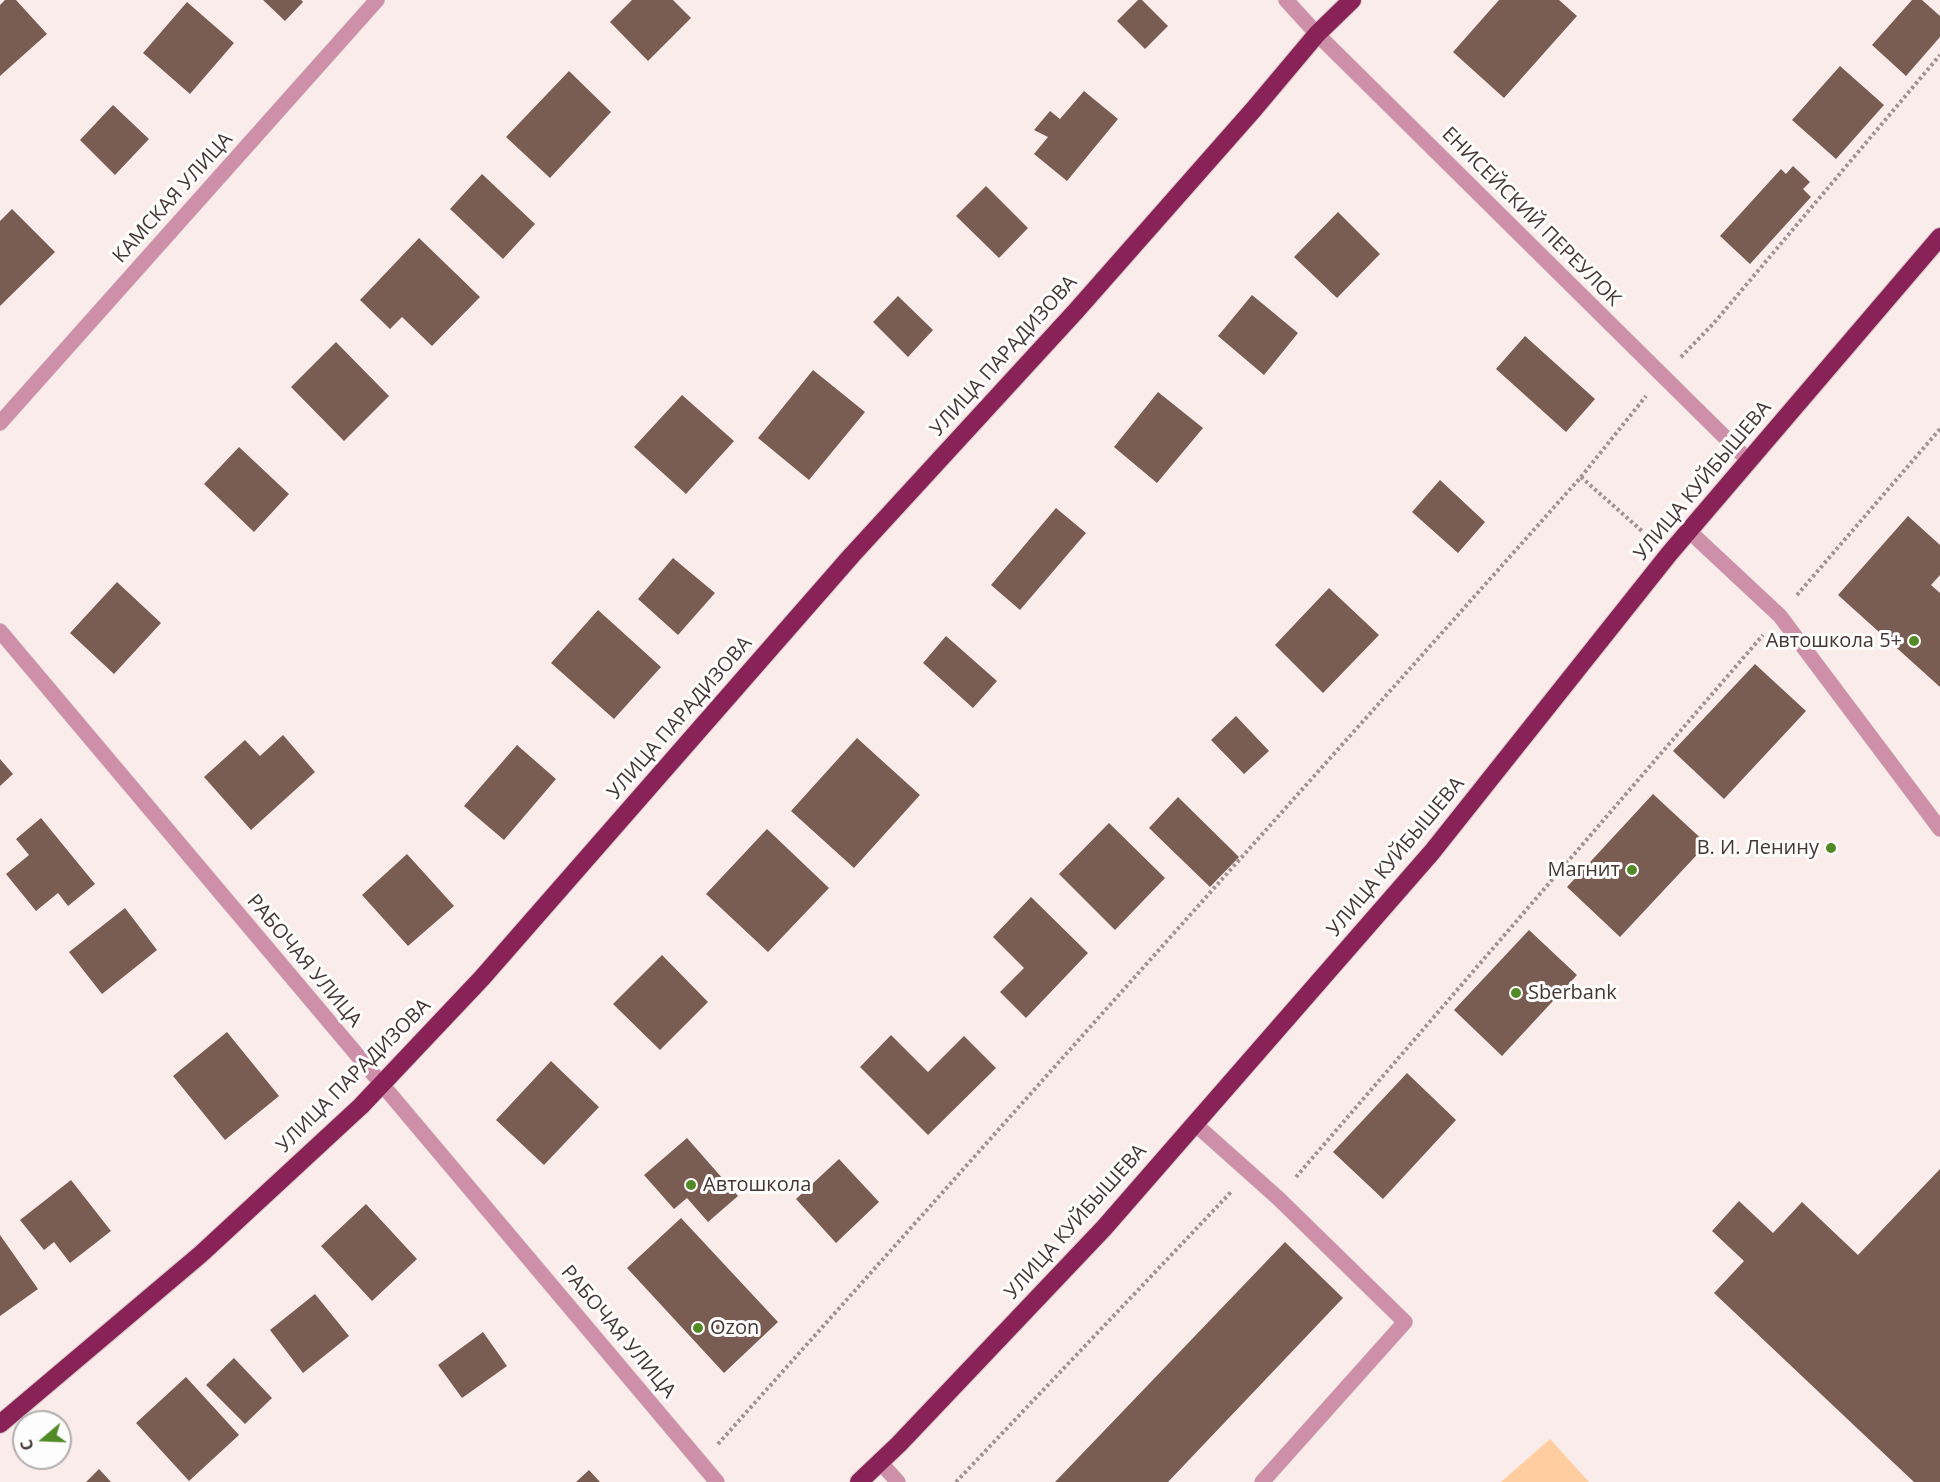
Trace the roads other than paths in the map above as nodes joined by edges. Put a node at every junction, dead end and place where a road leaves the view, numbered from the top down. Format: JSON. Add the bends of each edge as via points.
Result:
{"nodes":[{"id":1,"x":377,"y":0,"type":"edge"},
{"id":2,"x":1286,"y":0,"type":"edge"},
{"id":3,"x":1352,"y":0,"type":"edge"},
{"id":4,"x":1317,"y":34,"type":"junction"},
{"id":5,"x":1940,"y":237,"type":"edge"},
{"id":6,"x":0,"y":423,"type":"edge"},
{"id":7,"x":1749,"y":462,"type":"junction"},
{"id":8,"x":1689,"y":531,"type":"junction"},
{"id":9,"x":0,"y":631,"type":"edge"},
{"id":10,"x":1940,"y":829,"type":"edge"},
{"id":11,"x":381,"y":1086,"type":"junction"},
{"id":12,"x":1195,"y":1124,"type":"junction"},
{"id":13,"x":0,"y":1424,"type":"edge"},
{"id":14,"x":880,"y":1462,"type":"junction"},
{"id":15,"x":717,"y":1482,"type":"edge"},
{"id":16,"x":859,"y":1482,"type":"edge"},
{"id":17,"x":898,"y":1482,"type":"edge"},
{"id":18,"x":1262,"y":1482,"type":"edge"}],
"edges":[{"from":1,"to":6,"type":"street","name":"КАМСКАЯ УЛИЦА"},
{"from":2,"to":4,"type":"street","name":"ЕНИСЕЙСКИЙ ПЕРЕУЛОК"},
{"from":3,"to":4,"type":"highway","name":"УЛИЦА ПАРАДИЗОВА"},
{"from":4,"to":7,"type":"street","name":"ЕНИСЕЙСКИЙ ПЕРЕУЛОК"},
{"from":4,"to":11,"type":"highway","name":"УЛИЦА ПАРАДИЗОВА","via":[[1076,311],[852,555],[482,978]]},
{"from":5,"to":7,"type":"highway","name":"УЛИЦА КУЙБЫШЕВА"},
{"from":7,"to":8,"type":"highway","name":"УЛИЦА КУЙБЫШЕВА"},
{"from":8,"to":10,"type":"street","via":[[1780,616]]},
{"from":8,"to":12,"type":"highway","name":"УЛИЦА КУЙБЫШЕВА","via":[[1432,852]]},
{"from":9,"to":11,"type":"street","name":"РАБОЧАЯ УЛИЦА"},
{"from":11,"to":13,"type":"highway","name":"УЛИЦА ПАРАДИЗОВА","via":[[201,1254]]},
{"from":11,"to":15,"type":"street","name":"РАБОЧАЯ УЛИЦА"},
{"from":12,"to":14,"type":"highway","name":"УЛИЦА КУЙБЫШЕВА","via":[[1096,1237]]},
{"from":12,"to":18,"type":"street","via":[[1278,1198],[1405,1322]]},
{"from":14,"to":16,"type":"highway","name":"УЛИЦА КУЙБЫШЕВА"},
{"from":14,"to":17,"type":"street"}]}
